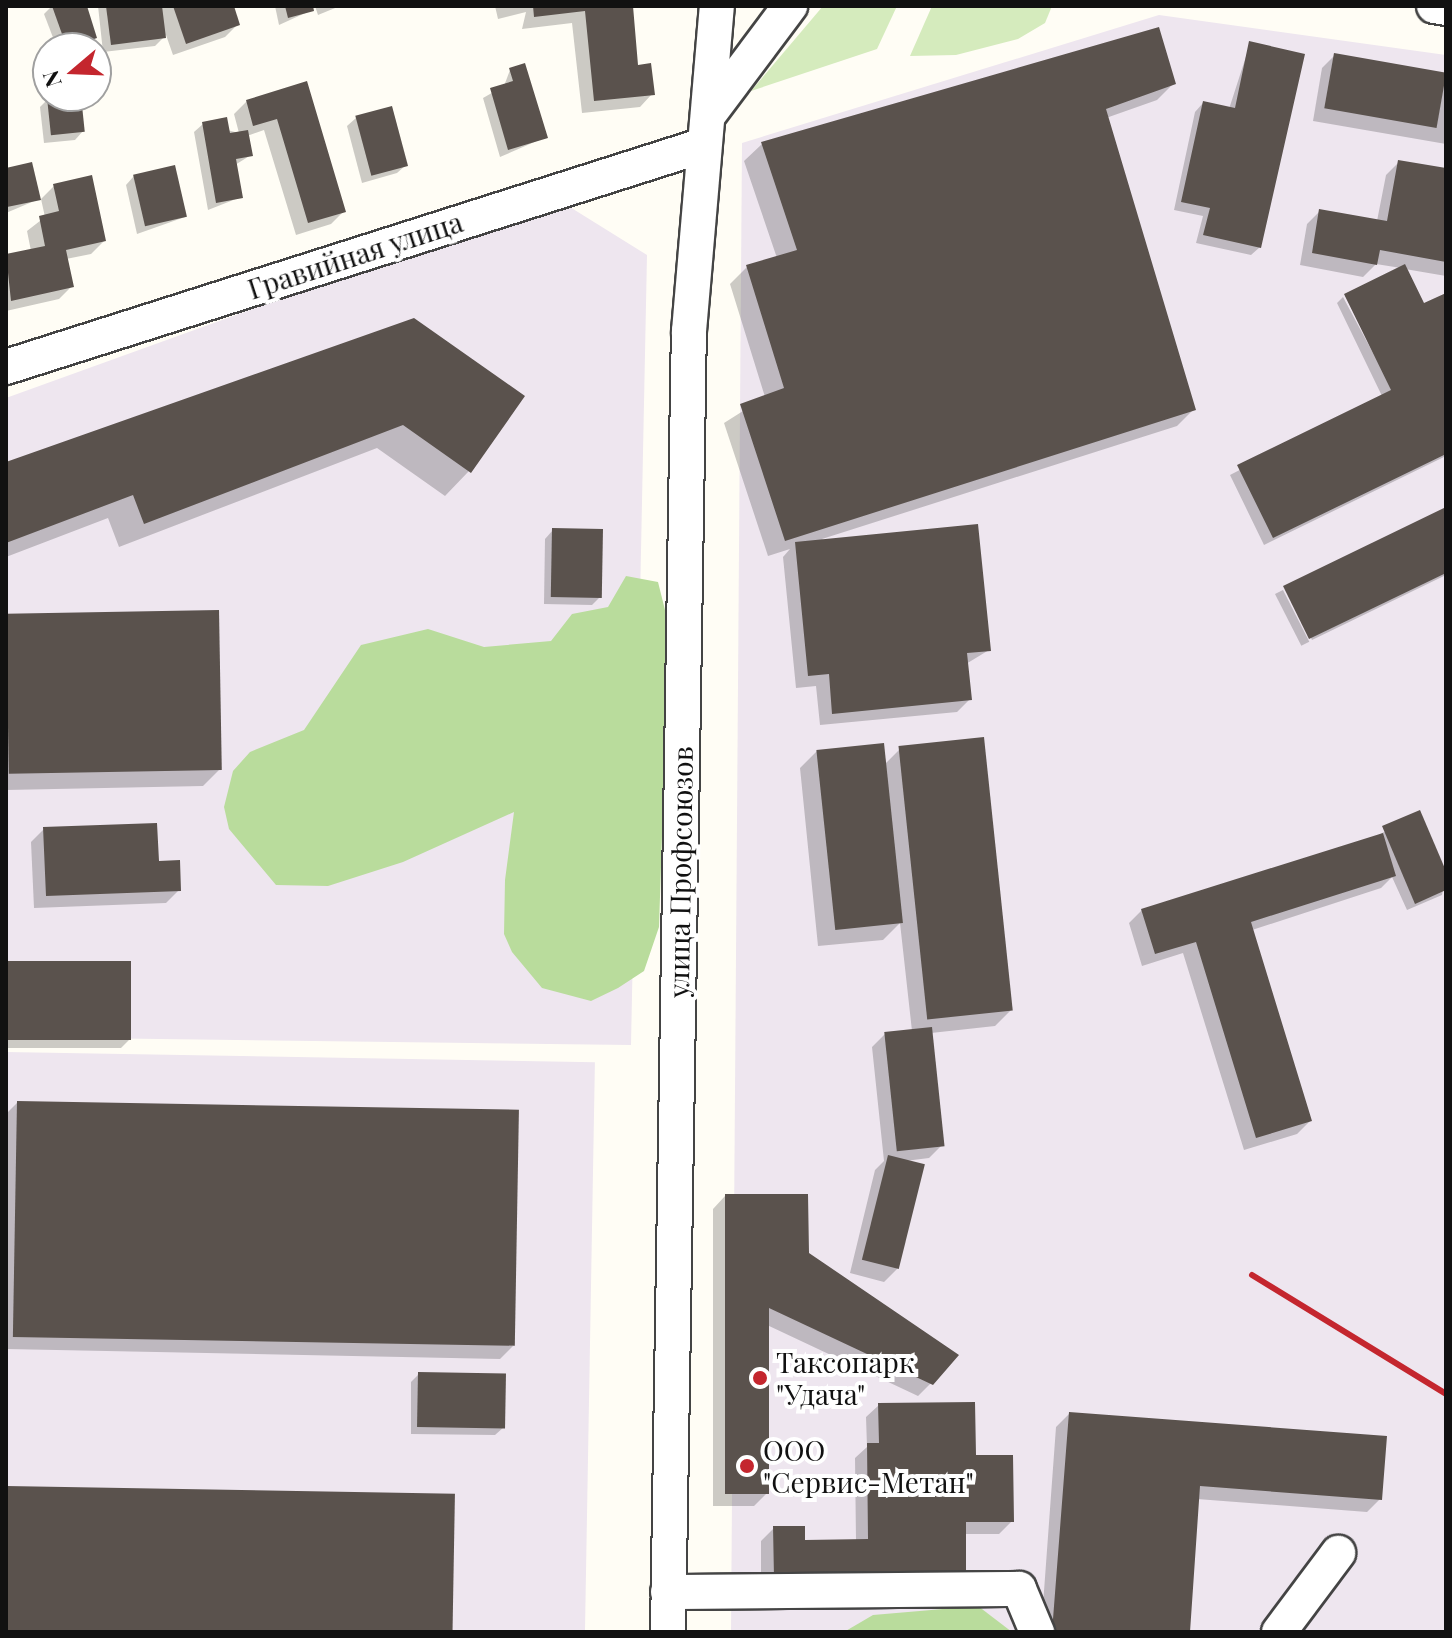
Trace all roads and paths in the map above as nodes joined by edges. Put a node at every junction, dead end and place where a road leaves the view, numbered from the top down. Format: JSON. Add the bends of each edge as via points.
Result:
{"nodes":[{"id":1,"x":717,"y":6,"type":"edge"},
{"id":2,"x":790,"y":6,"type":"edge"},
{"id":3,"x":1434,"y":6,"type":"edge"},
{"id":4,"x":1446,"y":8,"type":"edge"},
{"id":5,"x":707,"y":129,"type":"junction"},
{"id":6,"x":6,"y":367,"type":"edge"},
{"id":7,"x":1338,"y":1553,"type":"dead end"},
{"id":8,"x":668,"y":1592,"type":"junction"},
{"id":9,"x":668,"y":1632,"type":"edge"},
{"id":10,"x":1037,"y":1632,"type":"edge"},
{"id":11,"x":1279,"y":1632,"type":"edge"}],
"edges":[{"from":1,"to":5,"type":"street","name":"улица Профсоюзов"},
{"from":2,"to":5,"type":"street"},
{"from":3,"to":4,"type":"street"},
{"from":5,"to":6,"type":"street","name":"Гравийная улица"},
{"from":5,"to":8,"type":"street","name":"улица Профсоюзов","via":[[688,347]]},
{"from":7,"to":11,"type":"street"},
{"from":8,"to":9,"type":"street","name":"улица Профсоюзов"},
{"from":8,"to":10,"type":"street","via":[[1019,1589]]}]}
